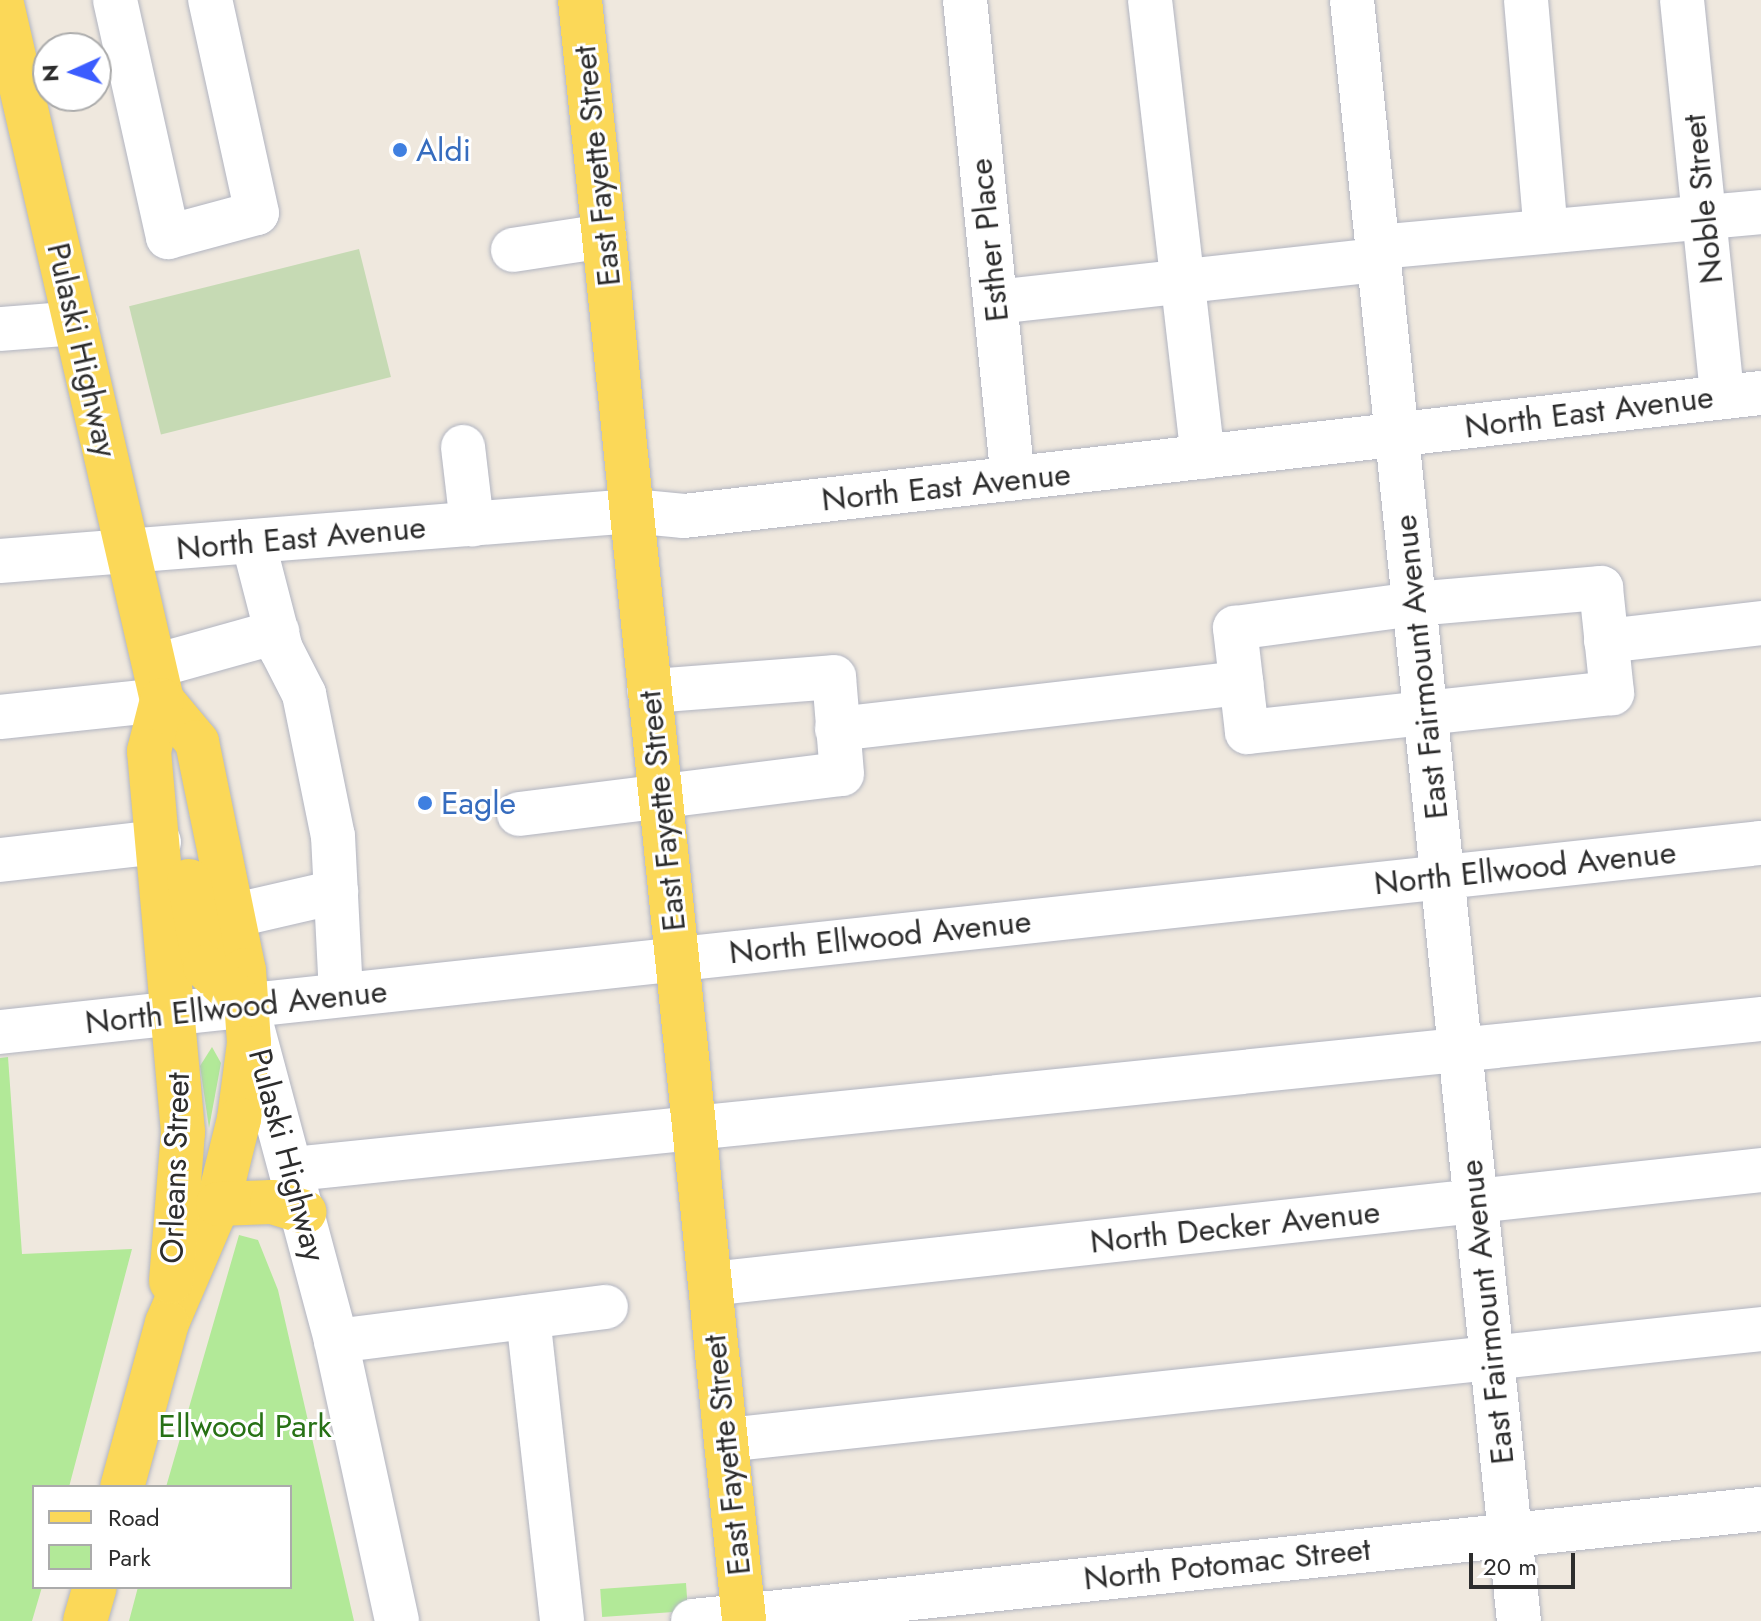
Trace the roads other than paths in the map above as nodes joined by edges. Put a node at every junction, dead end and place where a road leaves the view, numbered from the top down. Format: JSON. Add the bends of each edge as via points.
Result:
{"nodes":[{"id":1,"x":1,"y":0,"type":"edge"},
{"id":2,"x":115,"y":0,"type":"edge"},
{"id":3,"x":210,"y":0,"type":"edge"},
{"id":4,"x":580,"y":0,"type":"edge"},
{"id":5,"x":965,"y":0,"type":"edge"},
{"id":6,"x":1150,"y":0,"type":"edge"},
{"id":7,"x":1352,"y":0,"type":"edge"},
{"id":8,"x":1526,"y":0,"type":"edge"},
{"id":9,"x":1682,"y":0,"type":"edge"},
{"id":10,"x":1761,"y":212,"type":"edge"},
{"id":11,"x":1705,"y":216,"type":"junction"},
{"id":12,"x":1546,"y":231,"type":"junction"},
{"id":13,"x":604,"y":236,"type":"junction"},
{"id":14,"x":513,"y":250,"type":"dead end"},
{"id":15,"x":1379,"y":254,"type":"junction"},
{"id":16,"x":1182,"y":282,"type":"junction"},
{"id":17,"x":996,"y":302,"type":"junction"},
{"id":18,"x":76,"y":323,"type":"junction"},
{"id":19,"x":0,"y":329,"type":"edge"},
{"id":20,"x":1742,"y":395,"type":"edge"},
{"id":21,"x":1397,"y":434,"type":"junction"},
{"id":22,"x":463,"y":447,"type":"dead end"},
{"id":23,"x":1203,"y":457,"type":"junction"},
{"id":24,"x":1013,"y":479,"type":"junction"},
{"id":25,"x":632,"y":511,"type":"junction"},
{"id":26,"x":472,"y":524,"type":"junction"},
{"id":27,"x":253,"y":541,"type":"junction"},
{"id":28,"x":129,"y":552,"type":"junction"},
{"id":29,"x":0,"y":561,"type":"edge"},
{"id":30,"x":1414,"y":604,"type":"junction"},
{"id":31,"x":1761,"y":623,"type":"edge"},
{"id":32,"x":277,"y":632,"type":"junction"},
{"id":33,"x":1606,"y":641,"type":"junction"},
{"id":34,"x":158,"y":683,"type":"junction"},
{"id":35,"x":1241,"y":683,"type":"junction"},
{"id":36,"x":650,"y":691,"type":"junction"},
{"id":37,"x":1425,"y":713,"type":"junction"},
{"id":38,"x":0,"y":717,"type":"edge"},
{"id":39,"x":837,"y":729,"type":"junction"},
{"id":40,"x":661,"y":798,"type":"junction"},
{"id":41,"x":519,"y":814,"type":"dead end"},
{"id":42,"x":159,"y":842,"type":"junction"},
{"id":43,"x":1761,"y":843,"type":"edge"},
{"id":44,"x":0,"y":860,"type":"edge"},
{"id":45,"x":1442,"y":877,"type":"junction"},
{"id":46,"x":336,"y":892,"type":"junction"},
{"id":47,"x":236,"y":915,"type":"junction"},
{"id":48,"x":677,"y":959,"type":"junction"},
{"id":49,"x":341,"y":995,"type":"junction"},
{"id":50,"x":246,"y":1005,"type":"junction"},
{"id":51,"x":176,"y":1013,"type":"junction"},
{"id":52,"x":1761,"y":1019,"type":"edge"},
{"id":53,"x":0,"y":1032,"type":"edge"},
{"id":54,"x":1460,"y":1048,"type":"junction"},
{"id":55,"x":695,"y":1129,"type":"junction"},
{"id":56,"x":294,"y":1169,"type":"junction"},
{"id":57,"x":1761,"y":1170,"type":"edge"},
{"id":58,"x":1475,"y":1201,"type":"junction"},
{"id":59,"x":218,"y":1204,"type":"junction"},
{"id":60,"x":304,"y":1212,"type":"junction"},
{"id":61,"x":710,"y":1284,"type":"junction"},
{"id":62,"x":606,"y":1307,"type":"dead end"},
{"id":63,"x":528,"y":1317,"type":"junction"},
{"id":64,"x":167,"y":1323,"type":"junction"},
{"id":65,"x":1761,"y":1329,"type":"edge"},
{"id":66,"x":336,"y":1341,"type":"junction"},
{"id":67,"x":1492,"y":1357,"type":"junction"},
{"id":68,"x":726,"y":1440,"type":"junction"},
{"id":69,"x":123,"y":1485,"type":"edge"},
{"id":70,"x":1761,"y":1509,"type":"edge"},
{"id":71,"x":1510,"y":1535,"type":"junction"},
{"id":72,"x":94,"y":1589,"type":"edge"},
{"id":73,"x":744,"y":1618,"type":"edge"},
{"id":74,"x":85,"y":1621,"type":"edge"},
{"id":75,"x":397,"y":1621,"type":"edge"},
{"id":76,"x":562,"y":1621,"type":"edge"},
{"id":77,"x":693,"y":1621,"type":"edge"},
{"id":78,"x":1519,"y":1621,"type":"edge"}],
"edges":[{"from":1,"to":18,"type":"main road","name":"Pulaski Highway"},
{"from":2,"to":3,"type":"street","via":[[168,237],[257,213]]},
{"from":4,"to":13,"type":"main road","name":"East Fayette Street"},
{"from":5,"to":17,"type":"street","name":"Esther Place"},
{"from":6,"to":16,"type":"street"},
{"from":7,"to":15,"type":"street","name":"East Fairmount Avenue"},
{"from":8,"to":12,"type":"street"},
{"from":9,"to":11,"type":"street","name":"Noble Street"},
{"from":10,"to":11,"type":"street"},
{"from":11,"to":12,"type":"street"},
{"from":11,"to":20,"type":"street","name":"Noble Street"},
{"from":12,"to":15,"type":"street"},
{"from":13,"to":14,"type":"street"},
{"from":13,"to":25,"type":"main road","name":"East Fayette Street"},
{"from":15,"to":16,"type":"street"},
{"from":15,"to":21,"type":"street","name":"East Fairmount Avenue"},
{"from":16,"to":17,"type":"street"},
{"from":16,"to":23,"type":"street"},
{"from":17,"to":24,"type":"street","name":"Esther Place"},
{"from":18,"to":19,"type":"street"},
{"from":18,"to":28,"type":"main road","name":"Pulaski Highway"},
{"from":20,"to":21,"type":"street","name":"North East Avenue"},
{"from":21,"to":23,"type":"street","name":"North East Avenue"},
{"from":21,"to":30,"type":"street","name":"East Fairmount Avenue"},
{"from":22,"to":26,"type":"street"},
{"from":23,"to":24,"type":"street","name":"North East Avenue"},
{"from":24,"to":25,"type":"street","name":"North East Avenue","via":[[684,516]]},
{"from":25,"to":26,"type":"street","name":"North East Avenue"},
{"from":25,"to":36,"type":"main road","name":"East Fayette Street"},
{"from":26,"to":27,"type":"street","name":"North East Avenue"},
{"from":27,"to":28,"type":"street","name":"North East Avenue"},
{"from":27,"to":32,"type":"street"},
{"from":28,"to":29,"type":"street","name":"North East Avenue"},
{"from":28,"to":34,"type":"main road","name":"Pulaski Highway"},
{"from":30,"to":33,"type":"street","via":[[1601,588]]},
{"from":30,"to":35,"type":"street","via":[[1235,628]]},
{"from":30,"to":37,"type":"street","name":"East Fairmount Avenue"},
{"from":31,"to":33,"type":"street"},
{"from":32,"to":34,"type":"street"},
{"from":32,"to":46,"type":"street","via":[[304,694],[333,836]]},
{"from":33,"to":37,"type":"street","via":[[1612,693]]},
{"from":34,"to":38,"type":"street"},
{"from":34,"to":42,"type":"main road","name":"Pulaski Highway","via":[[149,751]]},
{"from":34,"to":47,"type":"main road","name":"Pulaski Highway","via":[[197,742]]},
{"from":35,"to":37,"type":"street","via":[[1247,732]]},
{"from":35,"to":39,"type":"street"},
{"from":36,"to":39,"type":"street","via":[[834,677]]},
{"from":36,"to":40,"type":"main road","name":"East Fayette Street"},
{"from":37,"to":45,"type":"street","name":"East Fairmount Avenue"},
{"from":39,"to":40,"type":"street","via":[[842,774]]},
{"from":40,"to":41,"type":"street"},
{"from":40,"to":48,"type":"main road","name":"East Fayette Street"},
{"from":42,"to":44,"type":"street"},
{"from":42,"to":50,"type":"main road","via":[[187,873],[205,967]]},
{"from":42,"to":51,"type":"main road","name":"Pulaski Highway"},
{"from":43,"to":45,"type":"street","name":"North Ellwood Avenue"},
{"from":45,"to":48,"type":"street","name":"North Ellwood Avenue"},
{"from":45,"to":54,"type":"street","name":"East Fairmount Avenue"},
{"from":46,"to":47,"type":"street"},
{"from":46,"to":49,"type":"street"},
{"from":47,"to":50,"type":"main road","name":"Pulaski Highway"},
{"from":48,"to":49,"type":"street","name":"North Ellwood Avenue"},
{"from":48,"to":55,"type":"main road","name":"East Fayette Street"},
{"from":49,"to":50,"type":"street","name":"North Ellwood Avenue"},
{"from":50,"to":51,"type":"street","name":"North Ellwood Avenue"},
{"from":50,"to":56,"type":"street","name":"Pulaski Highway"},
{"from":50,"to":59,"type":"main road","name":"Orleans Street","via":[[245,1087]]},
{"from":51,"to":53,"type":"street","name":"North Ellwood Avenue"},
{"from":51,"to":64,"type":"main road","name":"Orleans Street","via":[[183,1132]]},
{"from":52,"to":54,"type":"street"},
{"from":54,"to":55,"type":"street"},
{"from":54,"to":58,"type":"street","name":"East Fairmount Avenue"},
{"from":55,"to":56,"type":"street"},
{"from":55,"to":61,"type":"main road","name":"East Fayette Street"},
{"from":56,"to":60,"type":"street","name":"Pulaski Highway"},
{"from":57,"to":58,"type":"street","name":"North Decker Avenue"},
{"from":58,"to":61,"type":"street","name":"North Decker Avenue"},
{"from":58,"to":67,"type":"street","name":"East Fairmount Avenue"},
{"from":59,"to":60,"type":"main road","via":[[272,1202]]},
{"from":59,"to":64,"type":"main road","name":"Orleans Street"},
{"from":60,"to":66,"type":"street","name":"Pulaski Highway"},
{"from":61,"to":68,"type":"main road","name":"East Fayette Street"},
{"from":62,"to":63,"type":"street"},
{"from":63,"to":66,"type":"street"},
{"from":63,"to":76,"type":"street"},
{"from":64,"to":69,"type":"main road","name":"Orleans Street"},
{"from":65,"to":67,"type":"street"},
{"from":66,"to":75,"type":"street","name":"Pulaski Highway"},
{"from":67,"to":68,"type":"street"},
{"from":67,"to":71,"type":"street","name":"East Fairmount Avenue"},
{"from":68,"to":73,"type":"main road","name":"East Fayette Street"},
{"from":70,"to":71,"type":"street","name":"North Potomac Street"},
{"from":71,"to":73,"type":"street","name":"North Potomac Street"},
{"from":71,"to":78,"type":"street","name":"East Fairmount Avenue"},
{"from":72,"to":74,"type":"main road"},
{"from":73,"to":77,"type":"street","name":"North Potomac Street"}]}
